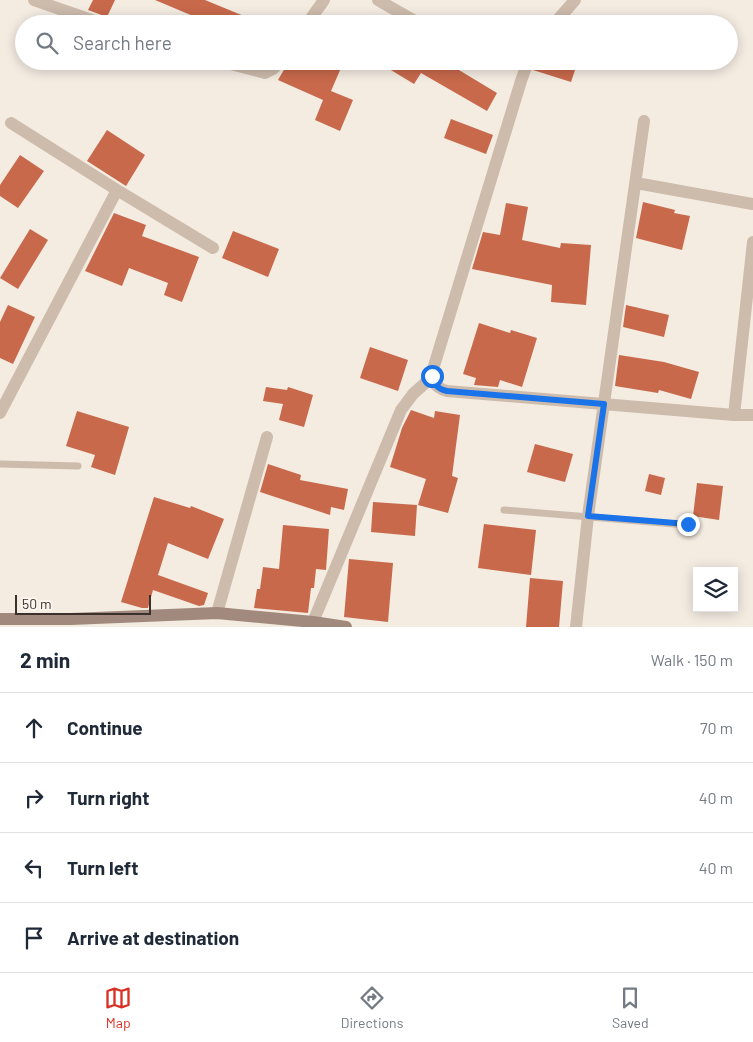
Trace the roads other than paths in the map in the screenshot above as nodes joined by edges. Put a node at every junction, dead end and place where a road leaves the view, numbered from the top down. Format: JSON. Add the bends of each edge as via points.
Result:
{"nodes":[{"id":1,"x":34,"y":0,"type":"edge"},
{"id":2,"x":324,"y":0,"type":"edge"},
{"id":3,"x":378,"y":0,"type":"edge"},
{"id":4,"x":574,"y":0,"type":"edge"},
{"id":5,"x":77,"y":15,"type":"edge"},
{"id":6,"x":313,"y":15,"type":"edge"},
{"id":7,"x":404,"y":15,"type":"edge"},
{"id":8,"x":562,"y":15,"type":"edge"},
{"id":9,"x":254,"y":70,"type":"edge"},
{"id":10,"x":271,"y":70,"type":"edge"},
{"id":11,"x":525,"y":70,"type":"edge"},
{"id":12,"x":644,"y":121,"type":"dead end"},
{"id":13,"x":11,"y":123,"type":"dead end"},
{"id":14,"x":636,"y":183,"type":"junction"},
{"id":15,"x":117,"y":190,"type":"junction"},
{"id":16,"x":753,"y":204,"type":"edge"},
{"id":17,"x":753,"y":242,"type":"edge"},
{"id":18,"x":213,"y":248,"type":"dead end"},
{"id":19,"x":432,"y":376,"type":"junction"},
{"id":20,"x":604,"y":404,"type":"junction"},
{"id":21,"x":0,"y":413,"type":"edge"},
{"id":22,"x":734,"y":415,"type":"junction"},
{"id":23,"x":753,"y":415,"type":"edge"},
{"id":24,"x":267,"y":437,"type":"dead end"},
{"id":25,"x":0,"y":464,"type":"edge"},
{"id":26,"x":78,"y":466,"type":"dead end"},
{"id":27,"x":504,"y":510,"type":"dead end"},
{"id":28,"x":588,"y":516,"type":"junction"},
{"id":29,"x":688,"y":524,"type":"dead end"},
{"id":30,"x":217,"y":613,"type":"junction"},
{"id":31,"x":0,"y":619,"type":"edge"},
{"id":32,"x":88,"y":622,"type":"edge"},
{"id":33,"x":313,"y":622,"type":"junction"},
{"id":34,"x":346,"y":627,"type":"edge"},
{"id":35,"x":576,"y":627,"type":"edge"}],
"edges":[{"from":1,"to":5,"type":"street"},
{"from":2,"to":6,"type":"street"},
{"from":3,"to":7,"type":"street"},
{"from":4,"to":8,"type":"street"},
{"from":9,"to":10,"type":"street","via":[[265,73]]},
{"from":11,"to":19,"type":"street"},
{"from":12,"to":14,"type":"street"},
{"from":13,"to":15,"type":"street"},
{"from":14,"to":16,"type":"street"},
{"from":14,"to":20,"type":"street"},
{"from":15,"to":18,"type":"street"},
{"from":15,"to":21,"type":"street"},
{"from":17,"to":22,"type":"street"},
{"from":19,"to":20,"type":"street","via":[[439,389],[447,391]]},
{"from":19,"to":33,"type":"street","via":[[401,410]]},
{"from":20,"to":22,"type":"street"},
{"from":20,"to":28,"type":"street"},
{"from":22,"to":23,"type":"street"},
{"from":24,"to":30,"type":"street"},
{"from":25,"to":26,"type":"lane"},
{"from":27,"to":28,"type":"lane"},
{"from":28,"to":29,"type":"lane"},
{"from":28,"to":35,"type":"street"},
{"from":30,"to":32,"type":"main road"},
{"from":30,"to":33,"type":"main road"},
{"from":31,"to":32,"type":"main road"},
{"from":33,"to":34,"type":"main road"}]}
